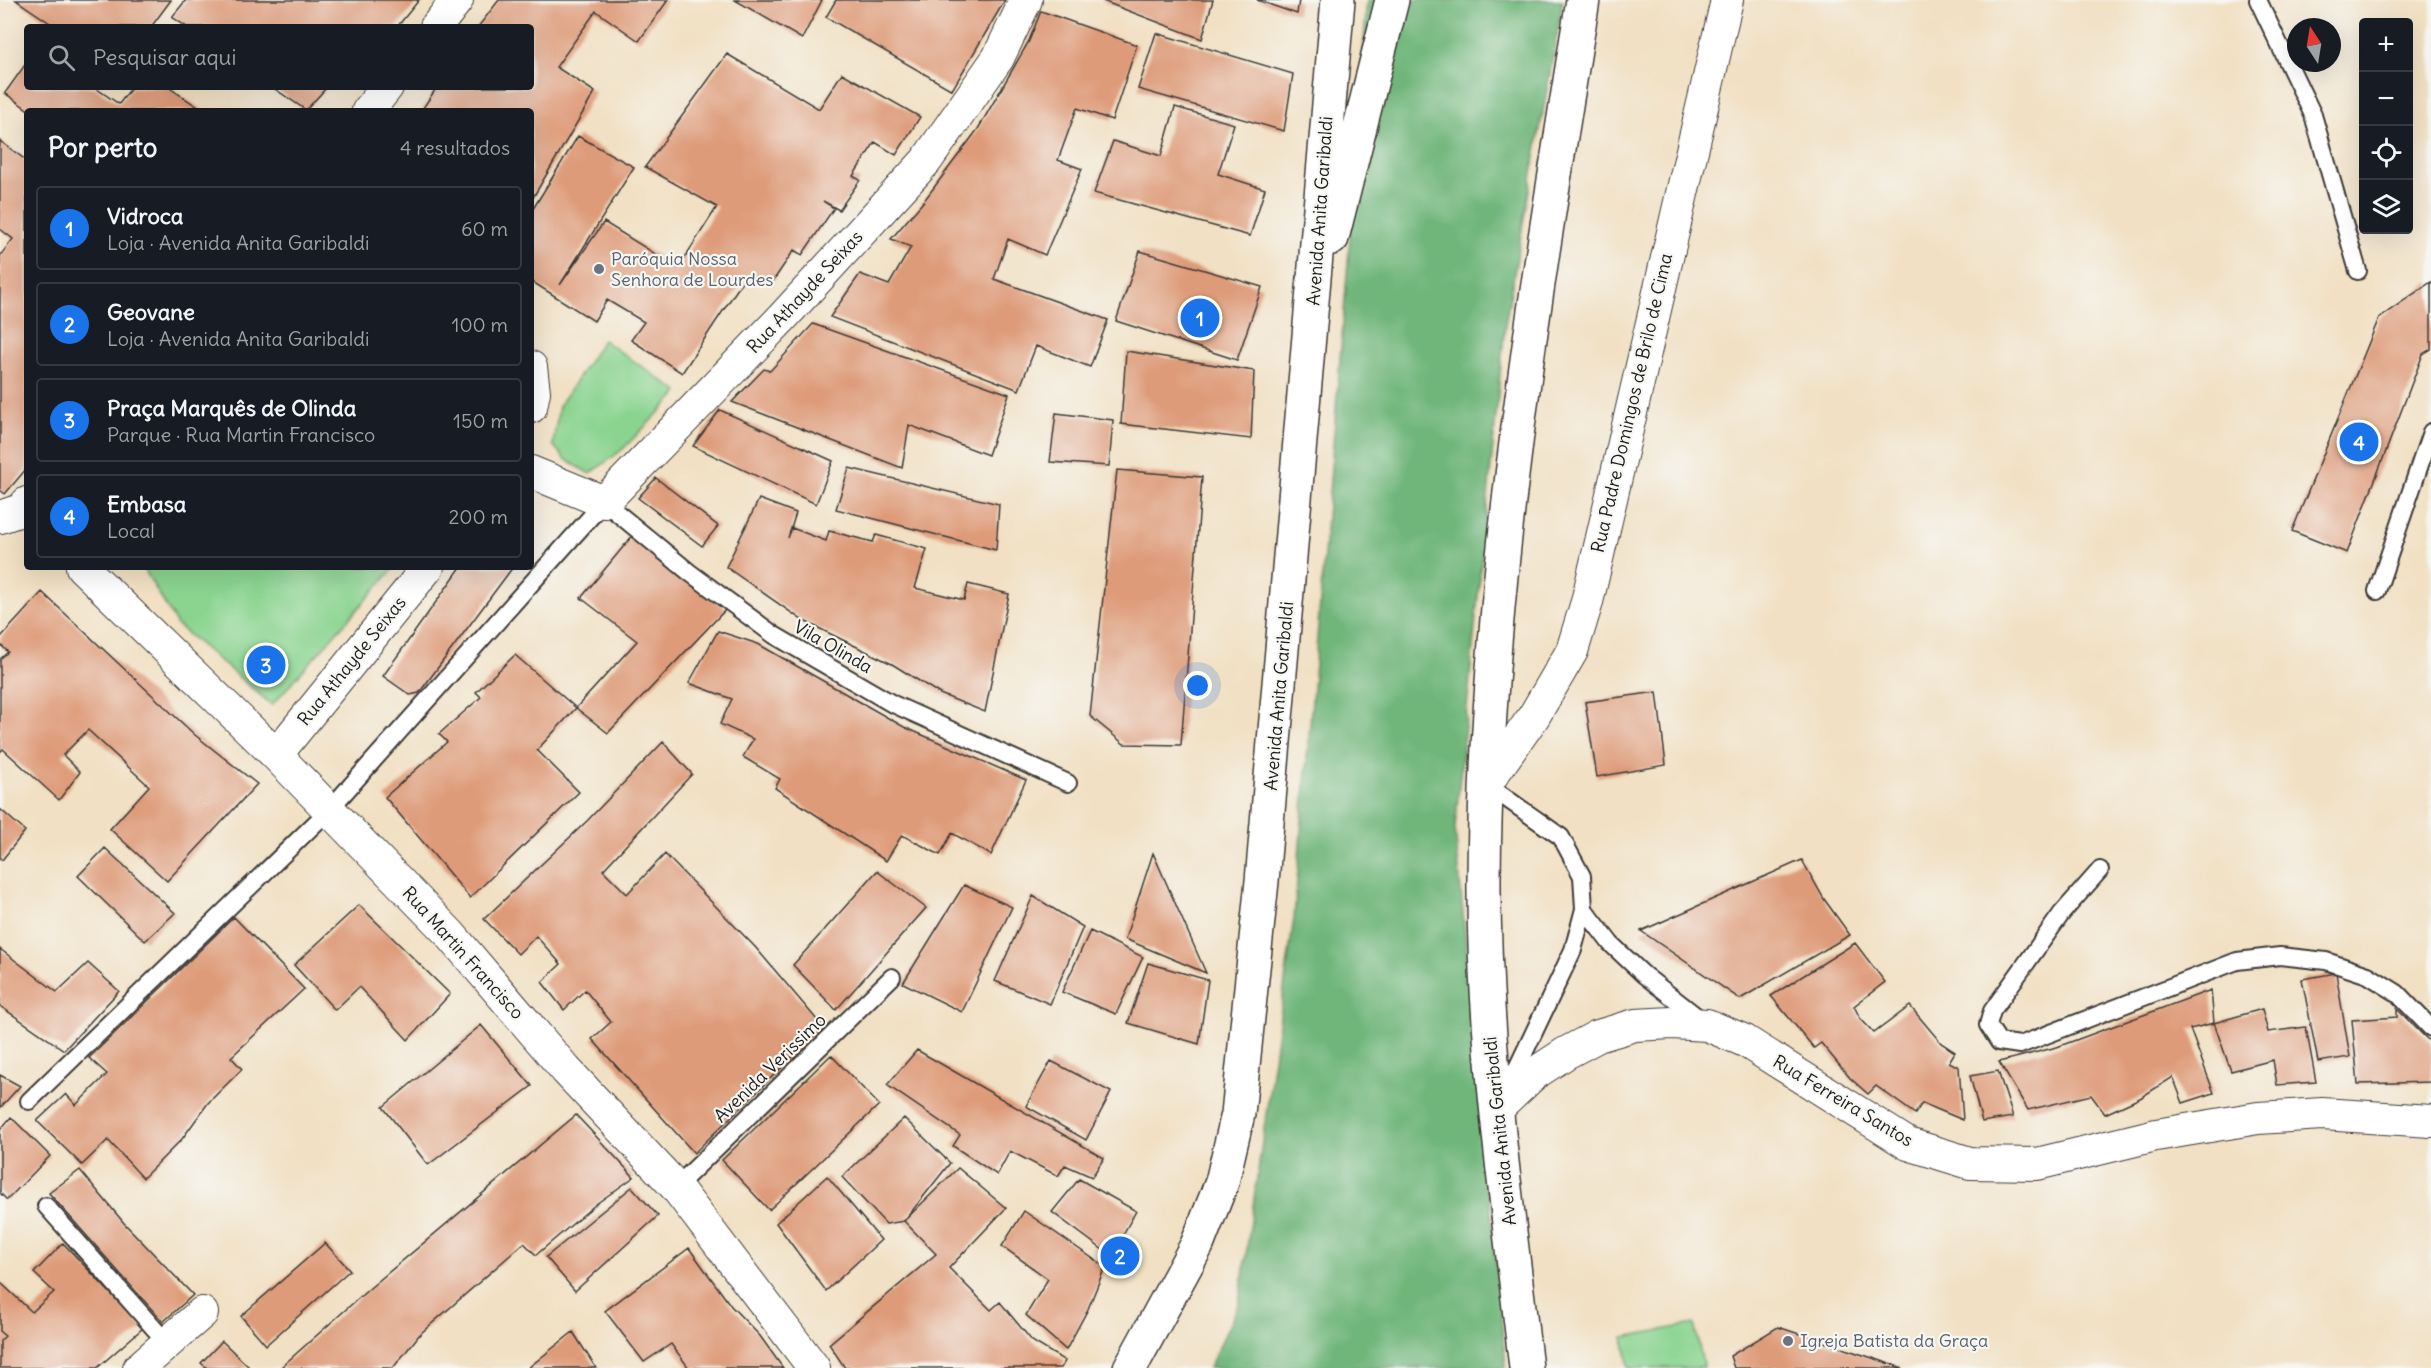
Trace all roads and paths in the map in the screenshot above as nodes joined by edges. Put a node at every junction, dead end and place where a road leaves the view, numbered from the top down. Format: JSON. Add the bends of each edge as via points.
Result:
{"nodes":[{"id":1,"x":457,"y":0,"type":"edge"},
{"id":2,"x":1026,"y":0,"type":"edge"},
{"id":3,"x":1338,"y":0,"type":"edge"},
{"id":4,"x":1392,"y":0,"type":"edge"},
{"id":5,"x":1584,"y":0,"type":"edge"},
{"id":6,"x":1727,"y":0,"type":"edge"},
{"id":7,"x":2258,"y":0,"type":"edge"},
{"id":8,"x":438,"y":24,"type":"edge"},
{"id":9,"x":385,"y":90,"type":"edge"},
{"id":10,"x":370,"y":108,"type":"edge"},
{"id":11,"x":2358,"y":271,"type":"dead end"},
{"id":12,"x":1313,"y":312,"type":"junction"},
{"id":13,"x":2431,"y":432,"type":"edge"},
{"id":14,"x":534,"y":473,"type":"edge"},
{"id":15,"x":604,"y":502,"type":"junction"},
{"id":16,"x":85,"y":570,"type":"edge"},
{"id":17,"x":426,"y":570,"type":"edge"},
{"id":18,"x":2377,"y":591,"type":"dead end"},
{"id":19,"x":276,"y":755,"type":"junction"},
{"id":20,"x":1068,"y":783,"type":"dead end"},
{"id":21,"x":1486,"y":784,"type":"junction"},
{"id":22,"x":329,"y":810,"type":"junction"},
{"id":23,"x":2100,"y":870,"type":"dead end"},
{"id":24,"x":1584,"y":909,"type":"junction"},
{"id":25,"x":892,"y":977,"type":"dead end"},
{"id":26,"x":1707,"y":1025,"type":"junction"},
{"id":27,"x":2431,"y":1028,"type":"edge"},
{"id":28,"x":29,"y":1101,"type":"dead end"},
{"id":29,"x":1497,"y":1109,"type":"junction"},
{"id":30,"x":2431,"y":1121,"type":"edge"},
{"id":31,"x":676,"y":1187,"type":"junction"},
{"id":32,"x":46,"y":1206,"type":"dead end"},
{"id":33,"x":202,"y":1313,"type":"dead end"},
{"id":34,"x":167,"y":1343,"type":"junction"},
{"id":35,"x":139,"y":1368,"type":"edge"},
{"id":36,"x":814,"y":1368,"type":"edge"},
{"id":37,"x":1130,"y":1368,"type":"edge"},
{"id":38,"x":1526,"y":1368,"type":"edge"}],
"edges":[{"from":1,"to":8,"type":"street"},
{"from":2,"to":15,"type":"street","name":"Rua Athayde Seixas","via":[[998,58],[926,161],[782,318]]},
{"from":3,"to":12,"type":"main road","name":"Avenida Anita Garibaldi"},
{"from":4,"to":12,"type":"main road"},
{"from":5,"to":21,"type":"main road","name":"Avenida Anita Garibaldi","via":[[1539,272],[1507,526],[1490,693]]},
{"from":6,"to":21,"type":"street","name":"Rua Padre Domingos de Brilo de Cima","via":[[1587,602],[1572,651],[1534,716]]},
{"from":7,"to":11,"type":"lane","via":[[2313,115]]},
{"from":9,"to":10,"type":"street"},
{"from":12,"to":37,"type":"main road","name":"Avenida Anita Garibaldi","via":[[1238,1114],[1222,1182],[1197,1245]]},
{"from":13,"to":18,"type":"lane"},
{"from":14,"to":15,"type":"street"},
{"from":15,"to":20,"type":"lane","name":"Vila Olinda","via":[[774,635],[891,703]]},
{"from":15,"to":22,"type":"lane"},
{"from":16,"to":19,"type":"street","name":"Rua Martin Francisco"},
{"from":17,"to":19,"type":"street","name":"Rua Athayde Seixas"},
{"from":19,"to":22,"type":"street","name":"Rua Martin Francisco"},
{"from":21,"to":24,"type":"lane","via":[[1561,837],[1582,876]]},
{"from":21,"to":29,"type":"main road","name":"Avenida Anita Garibaldi","via":[[1485,985]]},
{"from":22,"to":28,"type":"lane"},
{"from":22,"to":31,"type":"street","name":"Rua Martin Francisco","via":[[450,934],[566,1070]]},
{"from":23,"to":27,"type":"lane","via":[[2062,913],[1992,1011],[1988,1025],[1999,1042],[2020,1045],[2236,961],[2280,956],[2326,961],[2368,975],[2397,993]]},
{"from":24,"to":26,"type":"lane","via":[[1611,944]]},
{"from":24,"to":29,"type":"lane","via":[[1574,950]]},
{"from":25,"to":31,"type":"lane","name":"Avenida Verissimo"},
{"from":26,"to":29,"type":"street","name":"Rua Ferreira Santos","via":[[1635,1025],[1598,1036],[1534,1074]]},
{"from":26,"to":30,"type":"street","name":"Rua Ferreira Santos","via":[[1745,1041],[1908,1144],[1970,1163],[2037,1164],[2156,1135],[2258,1118],[2322,1114]]},
{"from":29,"to":38,"type":"main road","name":"Avenida Anita Garibaldi"},
{"from":31,"to":36,"type":"street","name":"Rua Martin Francisco"},
{"from":32,"to":34,"type":"lane"},
{"from":33,"to":34,"type":"street"},
{"from":34,"to":35,"type":"street"}]}
